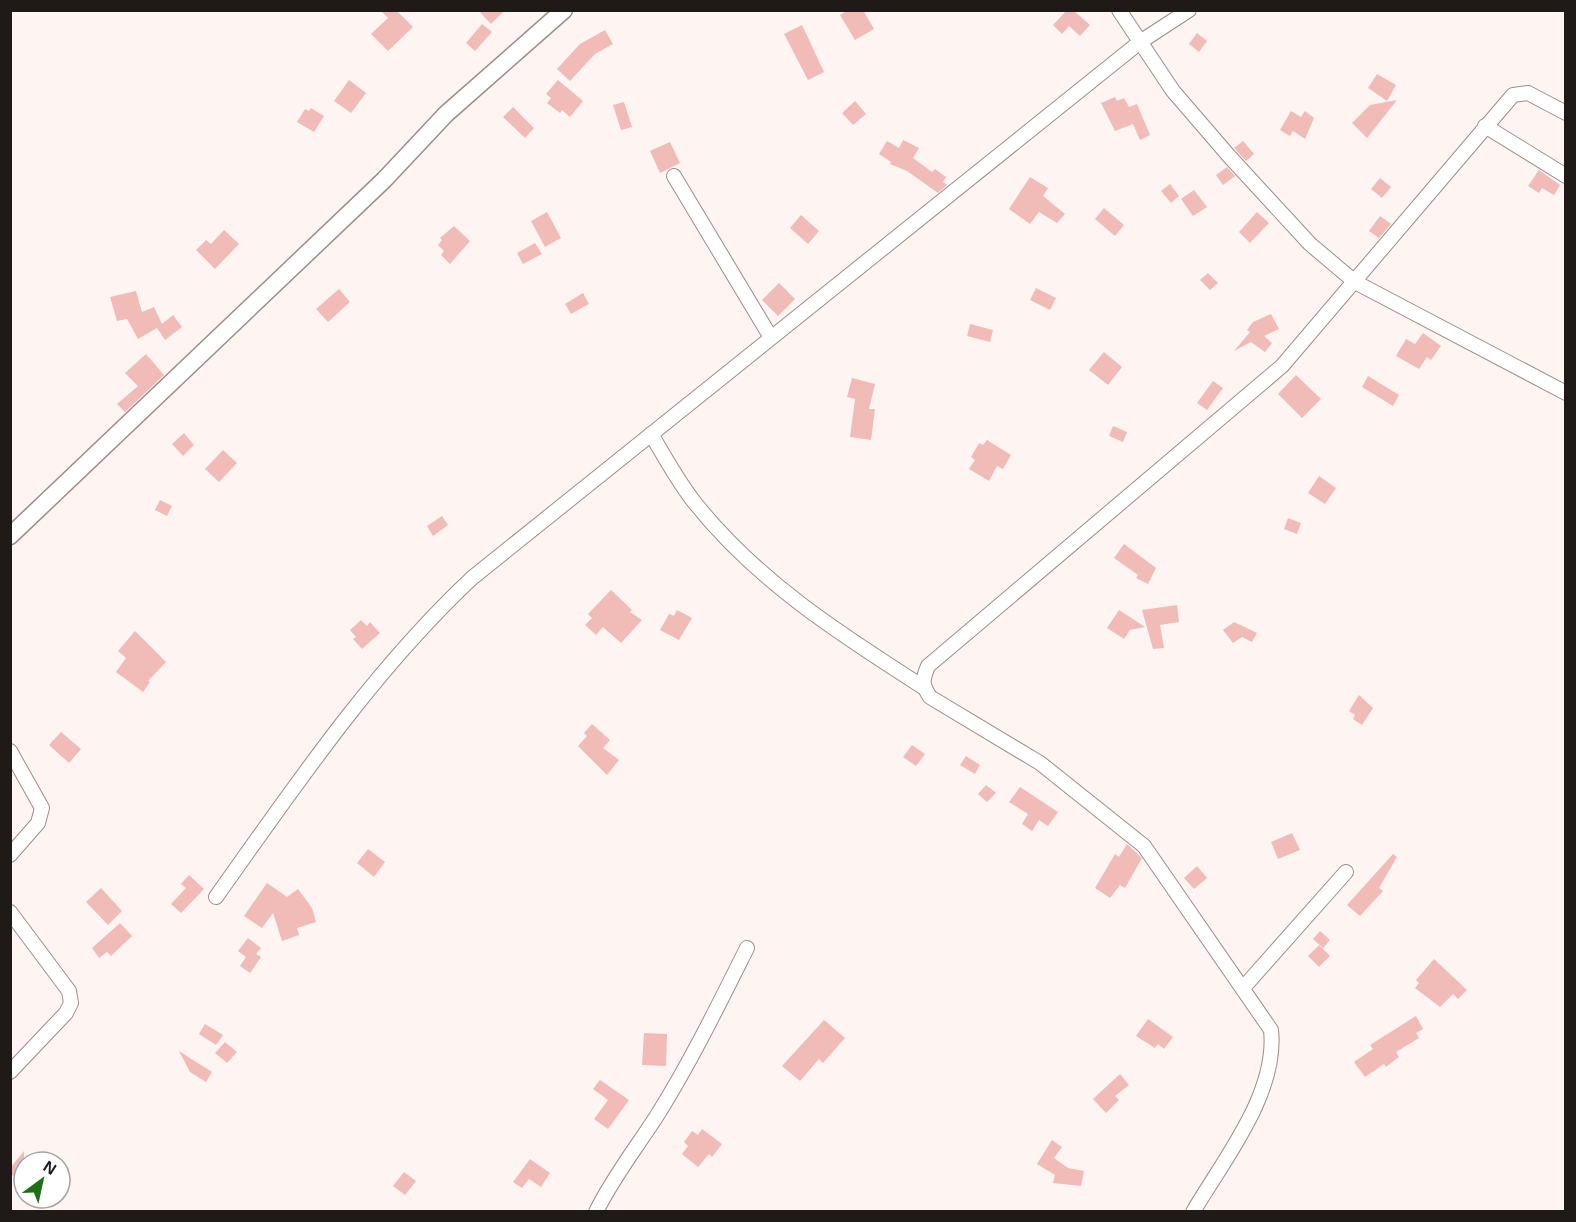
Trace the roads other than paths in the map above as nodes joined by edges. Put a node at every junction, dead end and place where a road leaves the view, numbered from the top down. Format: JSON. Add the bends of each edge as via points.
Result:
{"nodes":[{"id":1,"x":564,"y":10,"type":"edge"},
{"id":2,"x":1119,"y":10,"type":"edge"},
{"id":3,"x":1188,"y":10,"type":"edge"},
{"id":4,"x":1140,"y":42,"type":"junction"},
{"id":5,"x":1566,"y":113,"type":"edge"},
{"id":6,"x":1485,"y":126,"type":"junction"},
{"id":7,"x":674,"y":176,"type":"dead end"},
{"id":8,"x":1566,"y":176,"type":"edge"},
{"id":9,"x":1355,"y":282,"type":"junction"},
{"id":10,"x":770,"y":336,"type":"junction"},
{"id":11,"x":1566,"y":393,"type":"edge"},
{"id":12,"x":651,"y":434,"type":"junction"},
{"id":13,"x":10,"y":536,"type":"edge"},
{"id":14,"x":923,"y":687,"type":"junction"},
{"id":15,"x":10,"y":751,"type":"edge"},
{"id":16,"x":10,"y":855,"type":"edge"},
{"id":17,"x":1347,"y":872,"type":"dead end"},
{"id":18,"x":216,"y":897,"type":"dead end"},
{"id":19,"x":10,"y":912,"type":"edge"},
{"id":20,"x":747,"y":948,"type":"dead end"},
{"id":21,"x":1243,"y":988,"type":"junction"},
{"id":22,"x":10,"y":1072,"type":"edge"},
{"id":23,"x":596,"y":1212,"type":"edge"},
{"id":24,"x":1192,"y":1212,"type":"edge"}],
"edges":[{"from":1,"to":13,"type":"street","via":[[446,114],[384,180]]},
{"from":2,"to":4,"type":"street"},
{"from":3,"to":4,"type":"street"},
{"from":4,"to":9,"type":"street","via":[[1173,91],[1264,196],[1310,244]]},
{"from":4,"to":10,"type":"street"},
{"from":5,"to":6,"type":"street","via":[[1518,92]]},
{"from":6,"to":8,"type":"street"},
{"from":6,"to":9,"type":"street"},
{"from":7,"to":10,"type":"street"},
{"from":9,"to":11,"type":"street"},
{"from":9,"to":14,"type":"street","via":[[1282,366],[928,666]]},
{"from":10,"to":12,"type":"street"},
{"from":12,"to":14,"type":"street","via":[[694,502],[722,535],[774,584],[840,634]]},
{"from":12,"to":18,"type":"street","via":[[472,578],[425,622],[370,686]]},
{"from":14,"to":21,"type":"street","via":[[930,697],[1040,763],[1144,846]]},
{"from":15,"to":16,"type":"street","via":[[42,808],[38,823]]},
{"from":17,"to":21,"type":"street"},
{"from":19,"to":22,"type":"street","via":[[69,991],[71,1003]]},
{"from":20,"to":23,"type":"street","via":[[687,1064]]},
{"from":21,"to":24,"type":"street","via":[[1271,1030],[1273,1051],[1254,1109]]}]}
